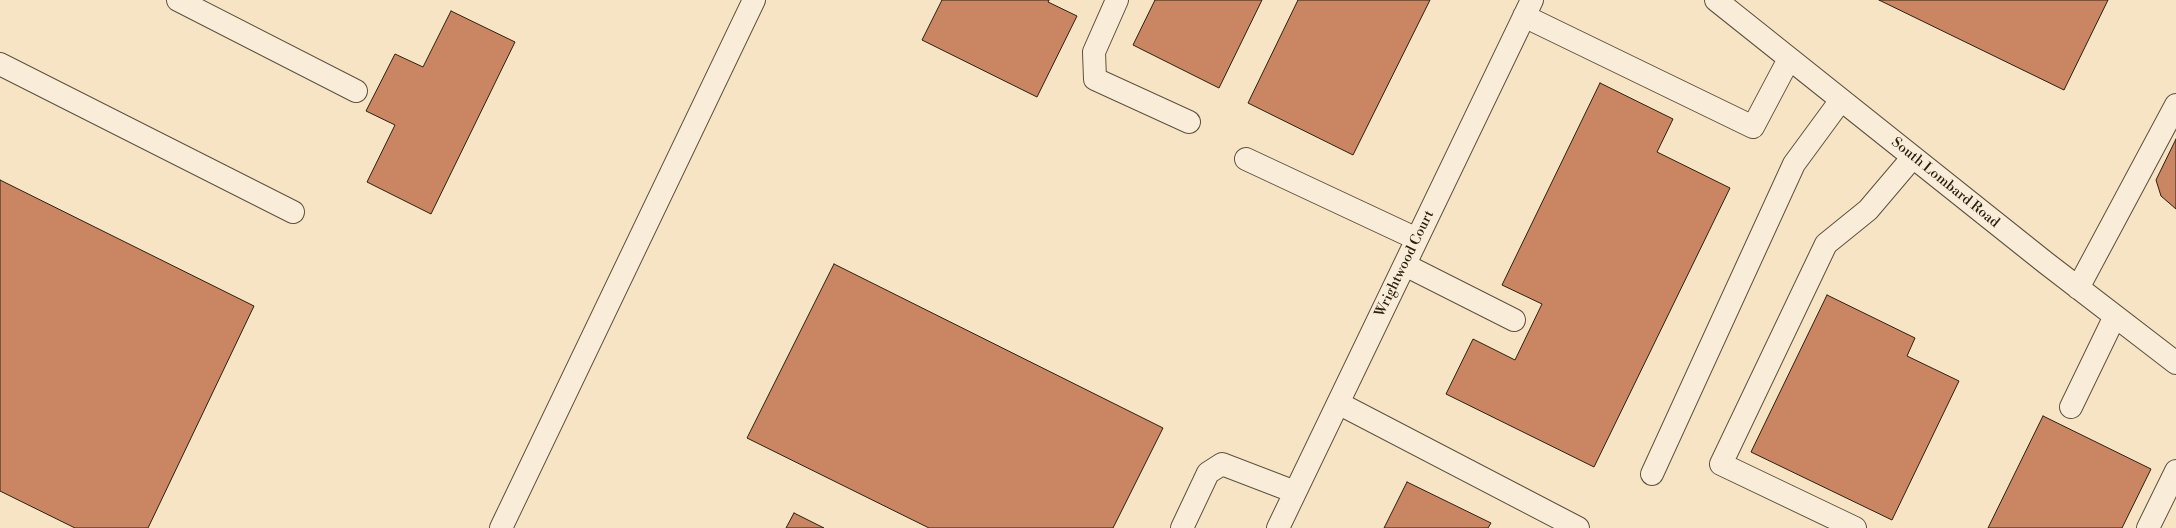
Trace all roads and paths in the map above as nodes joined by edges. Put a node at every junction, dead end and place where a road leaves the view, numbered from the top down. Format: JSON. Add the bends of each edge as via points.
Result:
{"nodes":[{"id":1,"x":178,"y":0,"type":"edge"},
{"id":2,"x":754,"y":0,"type":"edge"},
{"id":3,"x":1117,"y":0,"type":"edge"},
{"id":4,"x":1716,"y":0,"type":"edge"},
{"id":5,"x":1528,"y":8,"type":"edge"},
{"id":6,"x":1790,"y":59,"type":"junction"},
{"id":7,"x":0,"y":64,"type":"edge"},
{"id":8,"x":356,"y":91,"type":"dead end"},
{"id":9,"x":1841,"y":100,"type":"junction"},
{"id":10,"x":2176,"y":105,"type":"edge"},
{"id":11,"x":1189,"y":122,"type":"dead end"},
{"id":12,"x":1913,"y":157,"type":"junction"},
{"id":13,"x":1246,"y":159,"type":"dead end"},
{"id":14,"x":293,"y":212,"type":"dead end"},
{"id":15,"x":1417,"y":239,"type":"junction"},
{"id":16,"x":1405,"y":265,"type":"junction"},
{"id":17,"x":2078,"y":288,"type":"junction"},
{"id":18,"x":2115,"y":316,"type":"junction"},
{"id":19,"x":1514,"y":320,"type":"dead end"},
{"id":20,"x":2176,"y":363,"type":"edge"},
{"id":21,"x":1338,"y":403,"type":"junction"},
{"id":22,"x":2071,"y":406,"type":"dead end"},
{"id":23,"x":2176,"y":471,"type":"edge"},
{"id":24,"x":1652,"y":474,"type":"dead end"},
{"id":25,"x":1295,"y":492,"type":"junction"},
{"id":26,"x":501,"y":528,"type":"edge"},
{"id":27,"x":1182,"y":528,"type":"edge"},
{"id":28,"x":1278,"y":528,"type":"edge"},
{"id":29,"x":1578,"y":528,"type":"edge"},
{"id":30,"x":1855,"y":528,"type":"edge"},
{"id":31,"x":2148,"y":528,"type":"edge"}],
"edges":[{"from":1,"to":8,"type":"street"},
{"from":2,"to":26,"type":"street"},
{"from":3,"to":11,"type":"street","via":[[1094,52],[1095,79]]},
{"from":4,"to":6,"type":"street","name":"South Lombard Road"},
{"from":5,"to":6,"type":"street","via":[[1753,127]]},
{"from":5,"to":15,"type":"street","name":"Wrightwood Court"},
{"from":6,"to":9,"type":"street","name":"South Lombard Road"},
{"from":7,"to":14,"type":"street"},
{"from":9,"to":12,"type":"street","name":"South Lombard Road"},
{"from":9,"to":24,"type":"street","via":[[1794,164]]},
{"from":10,"to":17,"type":"street"},
{"from":12,"to":17,"type":"street","name":"South Lombard Road"},
{"from":12,"to":30,"type":"street","via":[[1868,210],[1826,244],[1721,464]]},
{"from":13,"to":15,"type":"street"},
{"from":15,"to":16,"type":"street","name":"Wrightwood Court"},
{"from":16,"to":19,"type":"street"},
{"from":16,"to":21,"type":"street","name":"Wrightwood Court"},
{"from":17,"to":18,"type":"street","name":"South Lombard Road"},
{"from":18,"to":20,"type":"street","name":"South Lombard Road"},
{"from":18,"to":22,"type":"street"},
{"from":21,"to":25,"type":"street","name":"Wrightwood Court"},
{"from":21,"to":29,"type":"street"},
{"from":23,"to":31,"type":"street"},
{"from":25,"to":27,"type":"street","via":[[1222,464],[1208,473]]},
{"from":25,"to":28,"type":"street","name":"Wrightwood Court"}]}
